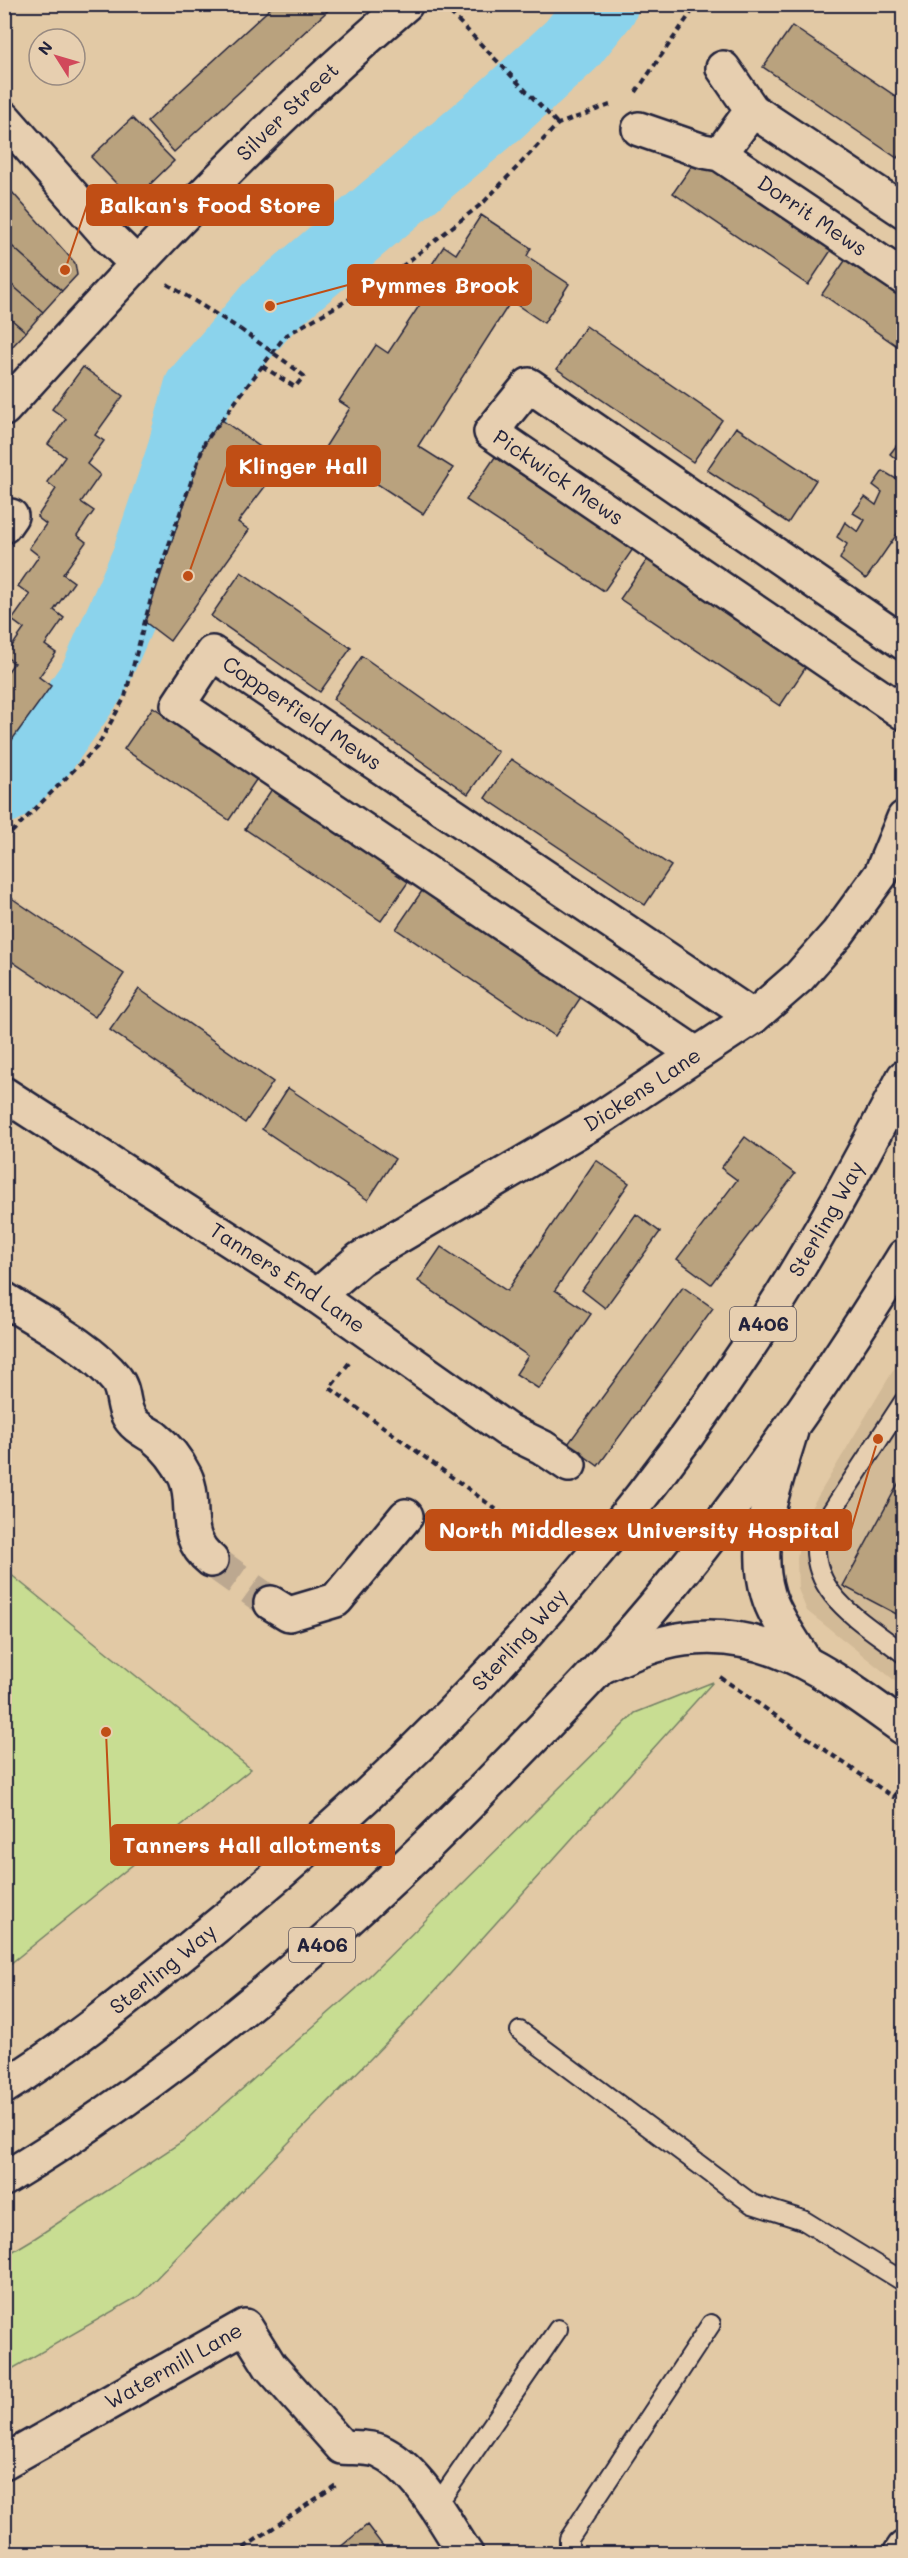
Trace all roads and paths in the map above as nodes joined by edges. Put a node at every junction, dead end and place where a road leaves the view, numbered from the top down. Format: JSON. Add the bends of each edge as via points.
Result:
{"nodes":[{"id":1,"x":406,"y":4,"type":"edge"},
{"id":2,"x":443,"y":4,"type":"edge"},
{"id":3,"x":696,"y":4,"type":"edge"},
{"id":4,"x":723,"y":68,"type":"dead end"},
{"id":5,"x":635,"y":93,"type":"dead end"},
{"id":6,"x":617,"y":102,"type":"dead end"},
{"id":7,"x":752,"y":110,"type":"junction"},
{"id":8,"x":4,"y":118,"type":"edge"},
{"id":9,"x":558,"y":124,"type":"junction"},
{"id":10,"x":639,"y":129,"type":"dead end"},
{"id":11,"x":720,"y":154,"type":"junction"},
{"id":12,"x":903,"y":211,"type":"edge"},
{"id":13,"x":136,"y":263,"type":"junction"},
{"id":14,"x":903,"y":278,"type":"edge"},
{"id":15,"x":262,"y":366,"type":"junction"},
{"id":16,"x":4,"y":409,"type":"edge"},
{"id":17,"x":903,"y":643,"type":"edge"},
{"id":18,"x":903,"y":713,"type":"edge"},
{"id":19,"x":903,"y":818,"type":"edge"},
{"id":20,"x":4,"y":840,"type":"edge"},
{"id":21,"x":753,"y":1017,"type":"junction"},
{"id":22,"x":696,"y":1054,"type":"junction"},
{"id":23,"x":903,"y":1077,"type":"edge"},
{"id":24,"x":4,"y":1094,"type":"edge"},
{"id":25,"x":903,"y":1256,"type":"edge"},
{"id":26,"x":317,"y":1296,"type":"junction"},
{"id":27,"x":4,"y":1299,"type":"edge"},
{"id":28,"x":345,"y":1368,"type":"dead end"},
{"id":29,"x":903,"y":1401,"type":"edge"},
{"id":30,"x":792,"y":1428,"type":"junction"},
{"id":31,"x":568,"y":1465,"type":"dead end"},
{"id":32,"x":406,"y":1516,"type":"dead end"},
{"id":33,"x":534,"y":1537,"type":"dead end"},
{"id":34,"x":211,"y":1560,"type":"tunnel mouth"},
{"id":35,"x":271,"y":1603,"type":"tunnel mouth"},
{"id":36,"x":903,"y":1654,"type":"edge"},
{"id":37,"x":803,"y":1659,"type":"junction"},
{"id":38,"x":602,"y":1666,"type":"junction"},
{"id":39,"x":720,"y":1677,"type":"dead end"},
{"id":40,"x":903,"y":1728,"type":"edge"},
{"id":41,"x":903,"y":1782,"type":"edge"},
{"id":42,"x":520,"y":2031,"type":"dead end"},
{"id":43,"x":4,"y":2087,"type":"edge"},
{"id":44,"x":4,"y":2179,"type":"edge"},
{"id":45,"x":903,"y":2282,"type":"edge"},
{"id":46,"x":711,"y":2324,"type":"dead end"},
{"id":47,"x":558,"y":2329,"type":"dead end"},
{"id":48,"x":378,"y":2450,"type":"junction"},
{"id":49,"x":4,"y":2462,"type":"edge"},
{"id":50,"x":435,"y":2508,"type":"junction"},
{"id":51,"x":903,"y":2548,"type":"edge"},
{"id":52,"x":236,"y":2553,"type":"edge"},
{"id":53,"x":466,"y":2553,"type":"edge"},
{"id":54,"x":569,"y":2553,"type":"edge"},
{"id":55,"x":900,"y":2553,"type":"edge"}],
"edges":[{"from":1,"to":13,"type":"main road","name":"Silver Street","via":[[311,89]]},
{"from":2,"to":9,"type":"path"},
{"from":3,"to":5,"type":"path"},
{"from":4,"to":7,"type":"main road"},
{"from":6,"to":9,"type":"path"},
{"from":7,"to":11,"type":"main road"},
{"from":7,"to":12,"type":"main road"},
{"from":8,"to":13,"type":"main road"},
{"from":9,"to":15,"type":"path","via":[[484,202],[391,275],[285,336]]},
{"from":10,"to":11,"type":"main road","name":"Dorrit Mews"},
{"from":11,"to":14,"type":"main road","name":"Dorrit Mews"},
{"from":13,"to":15,"type":"path","bridge":true,"via":[[240,328],[304,376],[295,387]]},
{"from":13,"to":16,"type":"main road","name":"Silver Street"},
{"from":15,"to":20,"type":"path","via":[[205,442],[154,587],[125,697],[97,747]]},
{"from":17,"to":18,"type":"main road","name":"Pickwick Mews","via":[[529,385],[491,432]]},
{"from":19,"to":21,"type":"main road","name":"Dickens Lane","via":[[881,874],[838,933],[799,977]]},
{"from":21,"to":22,"type":"main road","name":"Dickens Lane"},
{"from":21,"to":22,"type":"main road","name":"Copperfield Mews","via":[[212,653],[178,705]]},
{"from":22,"to":26,"type":"main road","name":"Dickens Lane","via":[[602,1118],[360,1259]]},
{"from":23,"to":43,"type":"main road","name":"Sterling Way","number":"A406","via":[[837,1204],[746,1351],[657,1477],[531,1629],[425,1740],[288,1869],[163,1970]]},
{"from":24,"to":26,"type":"main road","name":"Tanners End Lane"},
{"from":25,"to":30,"type":"main road","number":"A406"},
{"from":26,"to":31,"type":"main road","name":"Tanners End Lane","via":[[507,1430]]},
{"from":27,"to":34,"type":"main road","via":[[84,1350],[118,1382],[131,1420],[167,1449],[186,1479],[189,1518],[200,1548]]},
{"from":28,"to":33,"type":"path","via":[[330,1388]]},
{"from":29,"to":36,"type":"lane","via":[[817,1534],[814,1552],[820,1576],[834,1599]]},
{"from":30,"to":37,"type":"main road","via":[[769,1507],[764,1572],[768,1596]]},
{"from":30,"to":38,"type":"main road","number":"A406","via":[[670,1587]]},
{"from":32,"to":35,"type":"main road","via":[[336,1600],[289,1614]]},
{"from":37,"to":38,"type":"main road","via":[[736,1637],[716,1637],[645,1648]]},
{"from":37,"to":40,"type":"main road"},
{"from":38,"to":44,"type":"main road","number":"A406","via":[[443,1830],[327,1940],[129,2098]]},
{"from":39,"to":41,"type":"path","via":[[893,1797]]},
{"from":42,"to":45,"type":"lane","via":[[752,2204],[803,2220]]},
{"from":46,"to":54,"type":"lane","via":[[569,2539]]},
{"from":47,"to":50,"type":"lane"},
{"from":48,"to":49,"type":"main road","name":"Watermill Lane","via":[[342,2447],[270,2366],[245,2326]]},
{"from":48,"to":50,"type":"main road","via":[[416,2480]]},
{"from":48,"to":52,"type":"path","via":[[347,2478]]},
{"from":50,"to":53,"type":"main road"},
{"from":51,"to":55,"type":"main road"}]}
